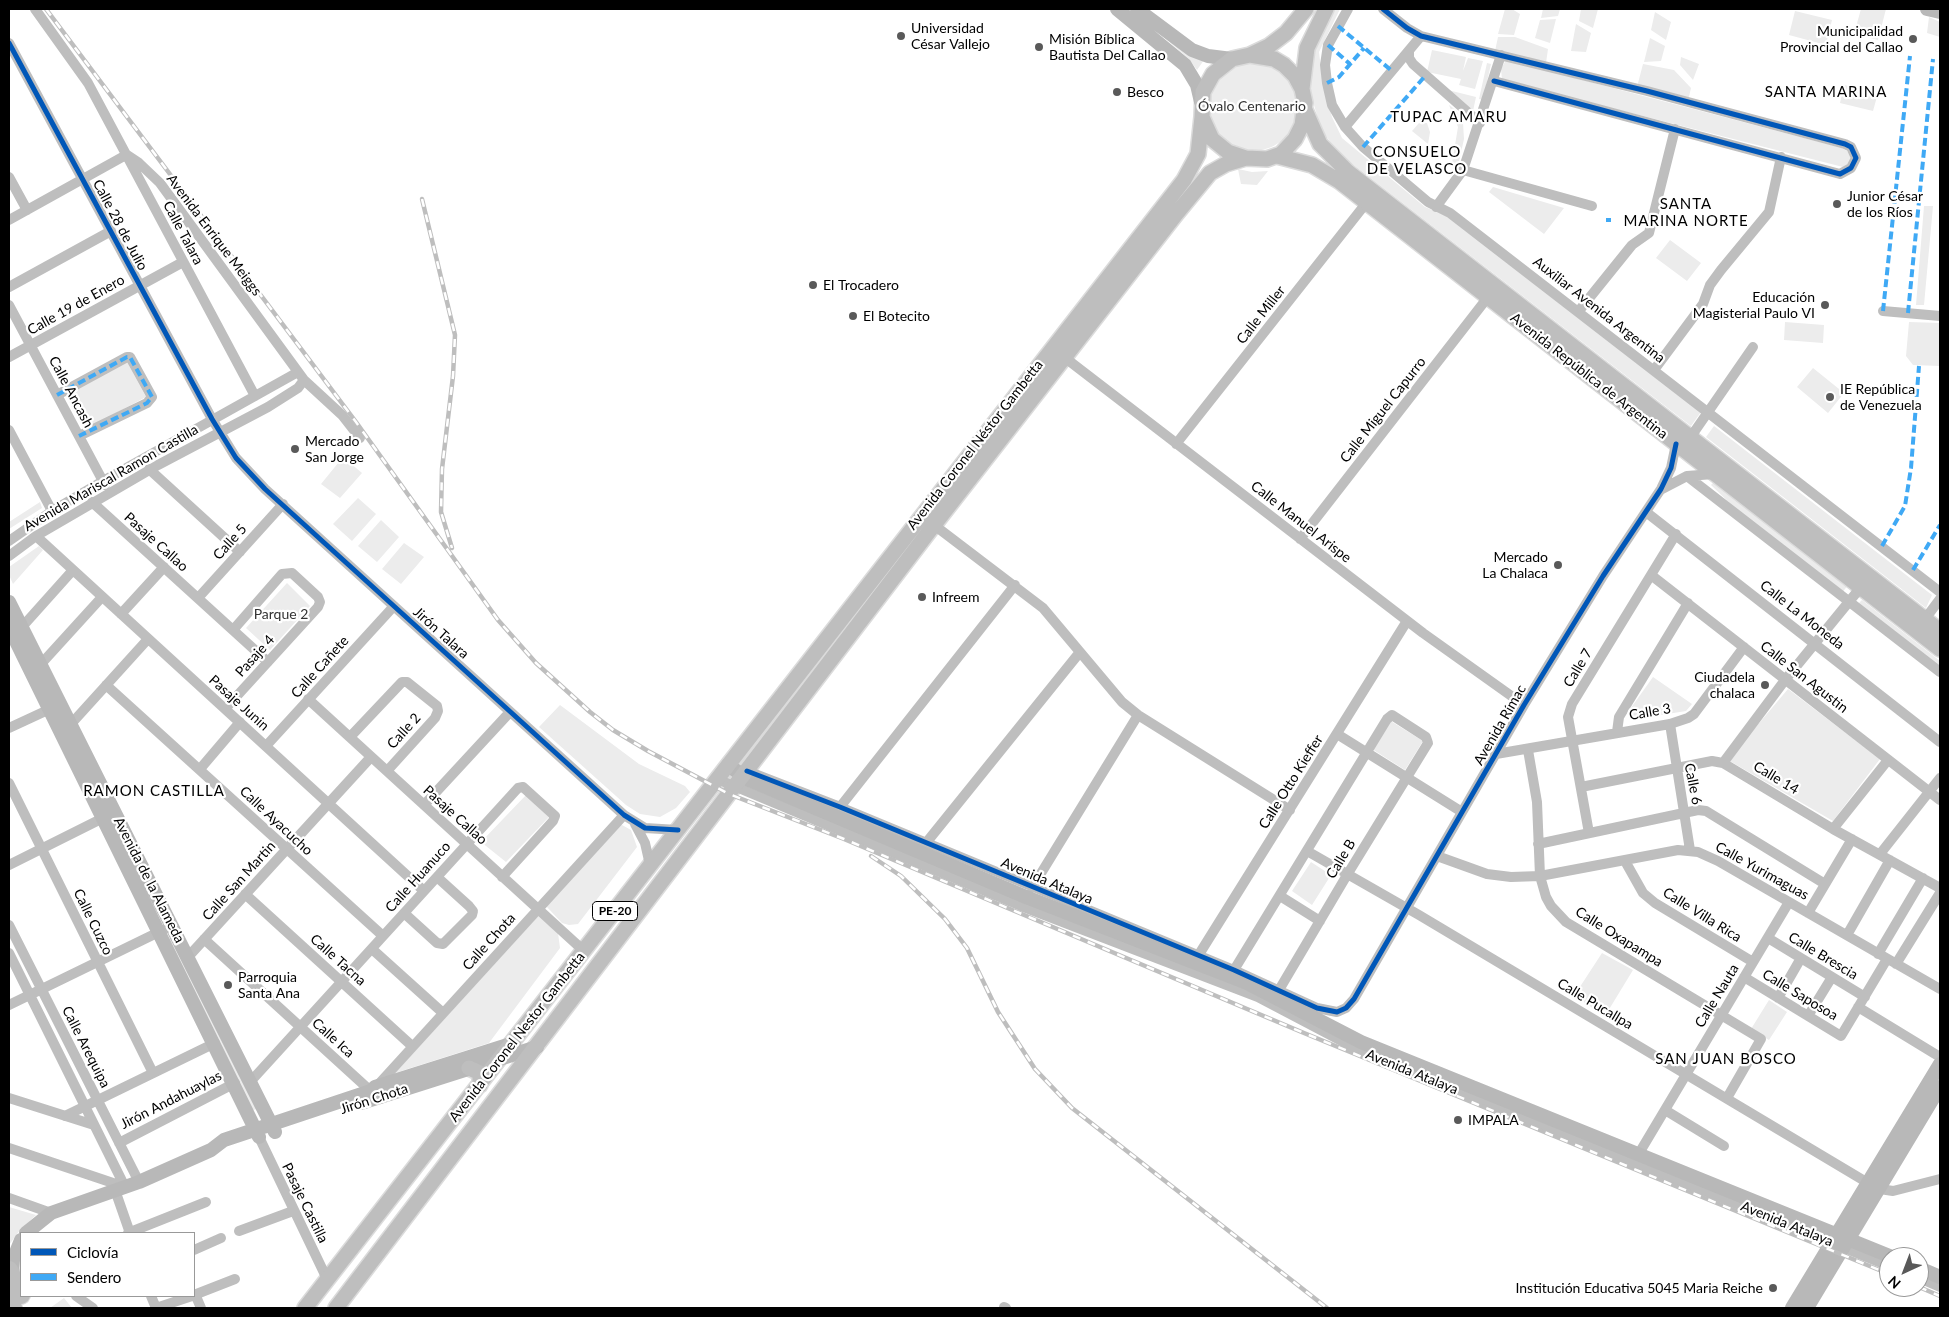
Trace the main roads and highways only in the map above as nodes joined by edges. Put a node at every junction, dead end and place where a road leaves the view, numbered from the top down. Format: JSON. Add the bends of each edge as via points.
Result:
{"nodes":[{"id":1,"x":1306,"y":9,"type":"edge"},
{"id":2,"x":1326,"y":9,"type":"edge"},
{"id":3,"x":1250,"y":55,"type":"junction"},
{"id":4,"x":1302,"y":89,"type":"junction"},
{"id":5,"x":1305,"y":110,"type":"junction"},
{"id":6,"x":1202,"y":118,"type":"junction"},
{"id":7,"x":1277,"y":156,"type":"junction"},
{"id":8,"x":1246,"y":158,"type":"junction"},
{"id":9,"x":1940,"y":631,"type":"edge"},
{"id":10,"x":1940,"y":649,"type":"edge"},
{"id":11,"x":728,"y":765,"type":"joint"},
{"id":12,"x":742,"y":778,"type":"joint"},
{"id":13,"x":469,"y":1068,"type":"road end"},
{"id":14,"x":480,"y":1085,"type":"junction"},
{"id":15,"x":10,"y":1273,"type":"edge"},
{"id":16,"x":20,"y":1291,"type":"edge"},
{"id":17,"x":9,"y":1300,"type":"edge"},
{"id":18,"x":13,"y":1308,"type":"edge"},
{"id":19,"x":305,"y":1308,"type":"edge"},
{"id":20,"x":336,"y":1308,"type":"edge"}],
"edges":[{"from":1,"to":3,"type":"main road","via":[[1286,33]]},
{"from":2,"to":4,"type":"main road","via":[[1308,48]]},
{"from":3,"to":4,"type":"main road","via":[[1268,57],[1284,65]]},
{"from":3,"to":6,"type":"main road","via":[[1232,59],[1213,74],[1203,92]]},
{"from":4,"to":5,"type":"main road"},
{"from":5,"to":7,"type":"main road","via":[[1299,132]]},
{"from":5,"to":9,"type":"main road","name":"Avenida República de Argentina","via":[[1317,138],[1336,162]]},
{"from":6,"to":8,"type":"main road","via":[[1212,139],[1220,147]]},
{"from":6,"to":11,"type":"main road","name":"Avenida Coronel Néstor Gambetta","via":[[1198,154],[1184,180]]},
{"from":7,"to":8,"type":"main road"},
{"from":7,"to":10,"type":"main road","name":"Avenida República de Argentina","via":[[1325,171],[1367,202]]},
{"from":8,"to":12,"type":"main road","name":"Avenida Coronel Néstor Gambetta","via":[[1226,164],[1204,178],[934,524]]},
{"from":11,"to":14,"type":"main road","name":"Avenida Coronel Nestor Gambetta","number":"PE-20"},
{"from":12,"to":20,"type":"main road","name":"Avenida Coronel Nestor Gambetta","number":"PE-20"},
{"from":13,"to":14,"type":"main road","via":[[480,1073]]},
{"from":14,"to":19,"type":"main road","name":"Avenida Coronel Nestor Gambetta","number":"PE-20"},
{"from":15,"to":16,"type":"highway"},
{"from":17,"to":18,"type":"highway"}]}
